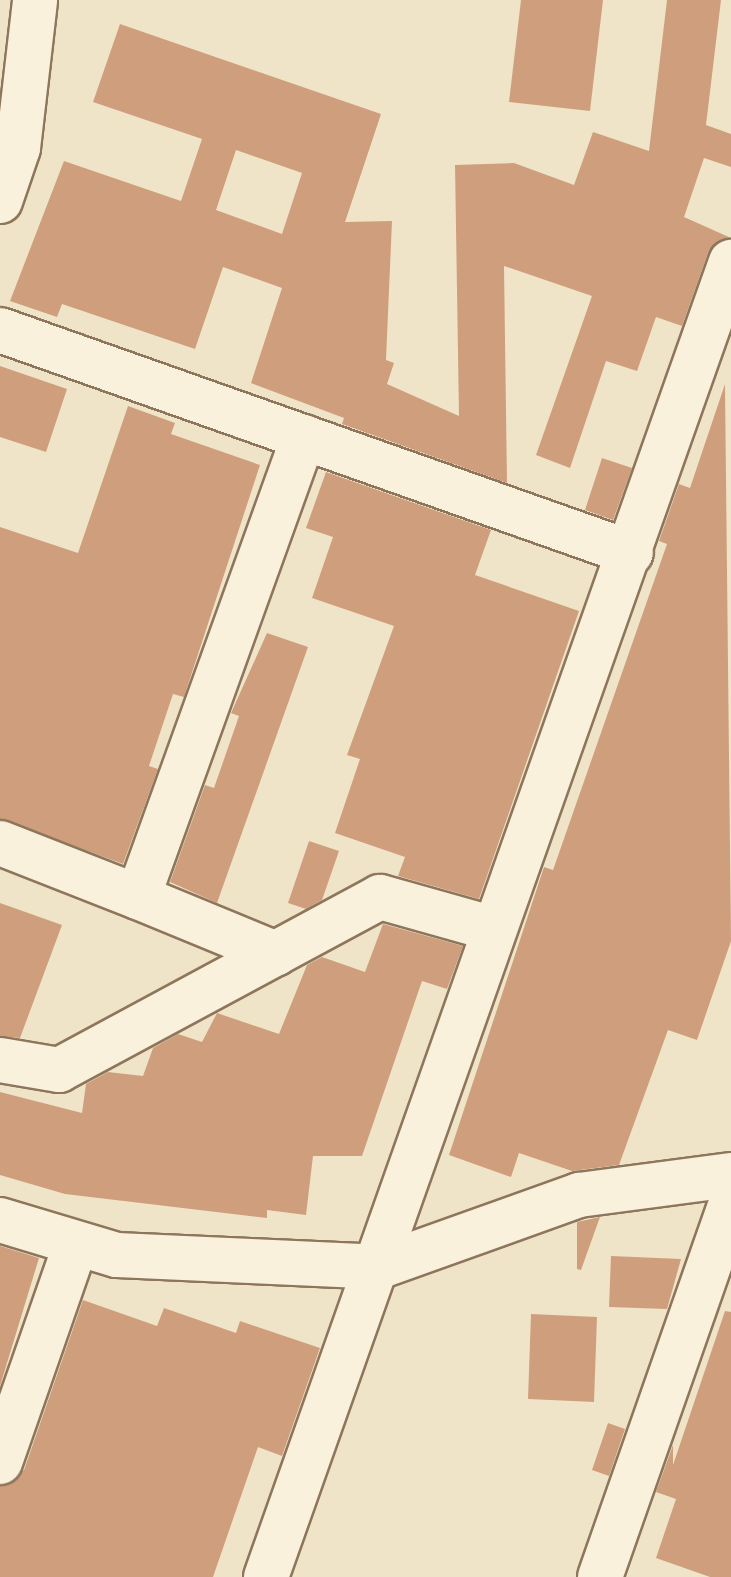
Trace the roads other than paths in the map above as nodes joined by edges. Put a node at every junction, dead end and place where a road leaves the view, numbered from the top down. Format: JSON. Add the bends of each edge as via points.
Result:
{"nodes":[{"id":1,"x":35,"y":0,"type":"edge"},
{"id":2,"x":0,"y":201,"type":"edge"},
{"id":3,"x":731,"y":262,"type":"edge"},
{"id":4,"x":0,"y":330,"type":"edge"},
{"id":5,"x":304,"y":437,"type":"junction"},
{"id":6,"x":631,"y":553,"type":"junction"},
{"id":7,"x":0,"y":843,"type":"edge"},
{"id":8,"x":138,"y":897,"type":"junction"},
{"id":9,"x":490,"y":928,"type":"junction"},
{"id":10,"x":276,"y":954,"type":"junction"},
{"id":11,"x":0,"y":1060,"type":"edge"},
{"id":12,"x":731,"y":1175,"type":"edge"},
{"id":13,"x":731,"y":1202,"type":"edge"},
{"id":14,"x":0,"y":1220,"type":"edge"},
{"id":15,"x":76,"y":1244,"type":"junction"},
{"id":16,"x":378,"y":1267,"type":"junction"},
{"id":17,"x":0,"y":1462,"type":"edge"},
{"id":18,"x":266,"y":1577,"type":"edge"},
{"id":19,"x":600,"y":1577,"type":"edge"}],
"edges":[{"from":1,"to":2,"type":"street","via":[[18,148]]},
{"from":3,"to":6,"type":"street"},
{"from":4,"to":5,"type":"street"},
{"from":5,"to":6,"type":"street"},
{"from":5,"to":8,"type":"street"},
{"from":6,"to":9,"type":"street"},
{"from":7,"to":8,"type":"street"},
{"from":8,"to":10,"type":"street"},
{"from":9,"to":10,"type":"street","via":[[380,897]]},
{"from":9,"to":16,"type":"street"},
{"from":10,"to":11,"type":"street","via":[[59,1070]]},
{"from":12,"to":16,"type":"street","via":[[579,1195]]},
{"from":13,"to":19,"type":"street"},
{"from":14,"to":15,"type":"street"},
{"from":15,"to":16,"type":"street","via":[[117,1255]]},
{"from":15,"to":17,"type":"street"},
{"from":16,"to":18,"type":"street"}]}
